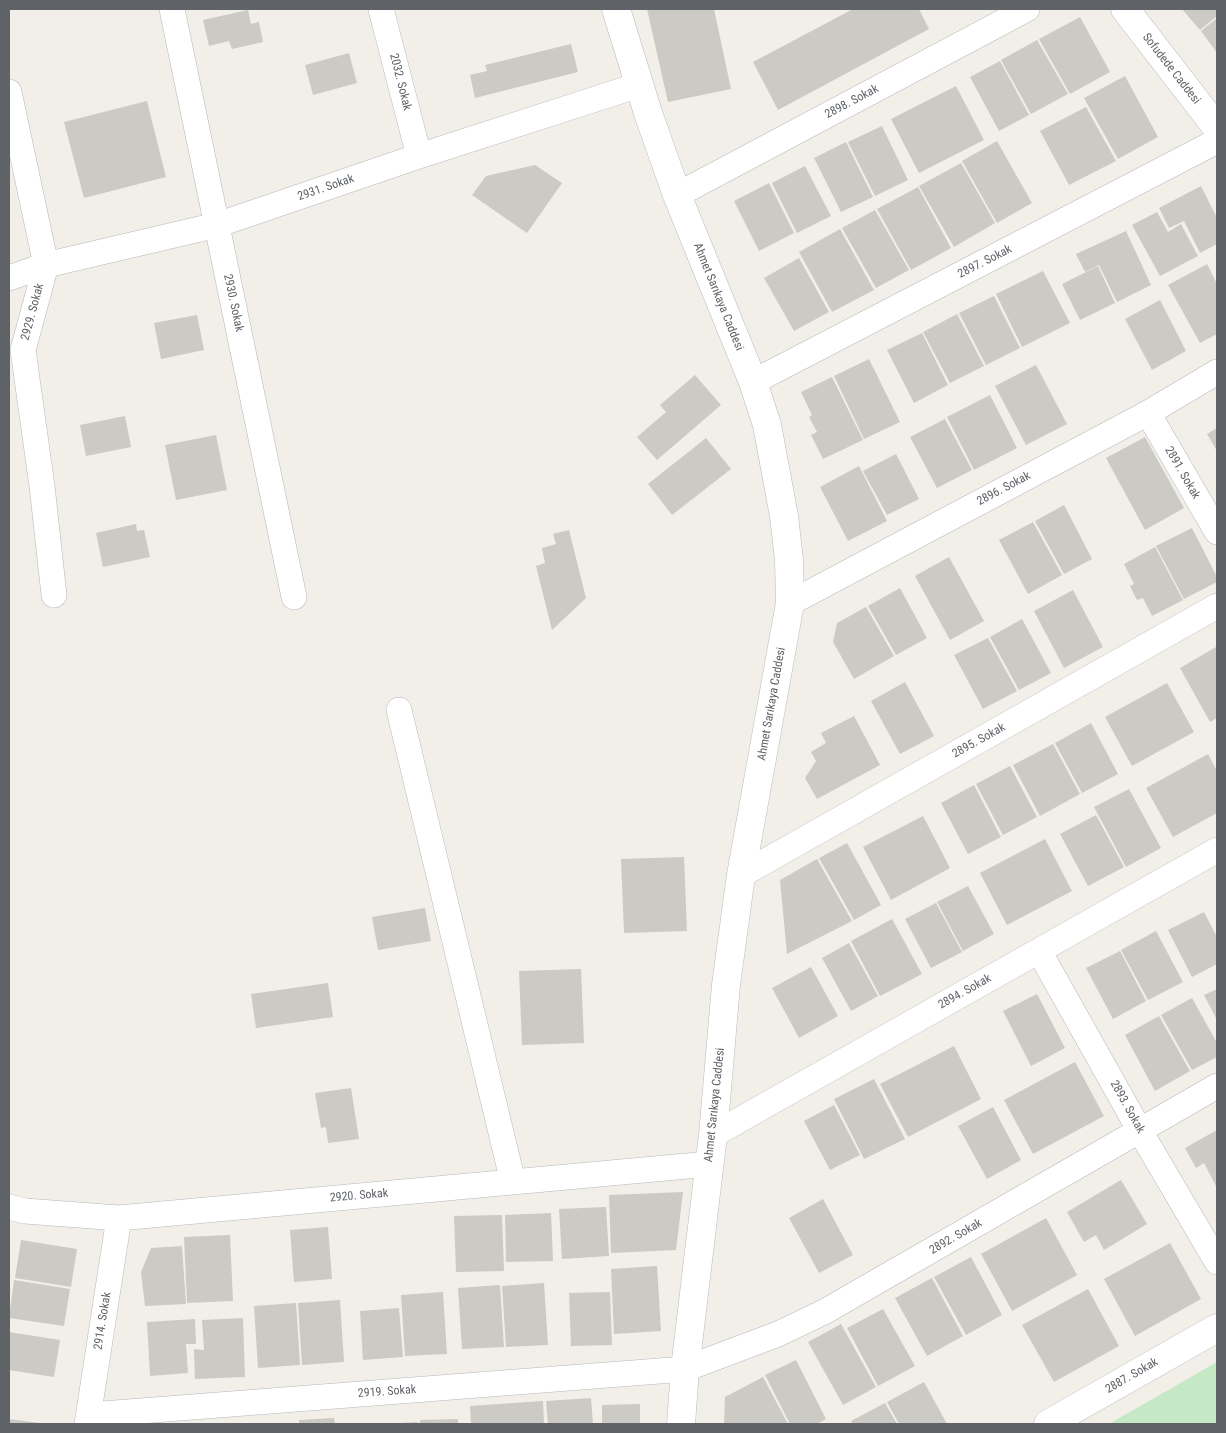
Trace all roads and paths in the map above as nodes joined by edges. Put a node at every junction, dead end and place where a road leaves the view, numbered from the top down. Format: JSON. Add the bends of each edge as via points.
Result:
{"nodes":[{"id":1,"x":172,"y":9,"type":"edge"},
{"id":2,"x":381,"y":9,"type":"edge"},
{"id":3,"x":616,"y":9,"type":"edge"},
{"id":4,"x":1028,"y":9,"type":"edge"},
{"id":5,"x":1125,"y":9,"type":"edge"},
{"id":6,"x":639,"y":85,"type":"junction"},
{"id":7,"x":9,"y":92,"type":"edge"},
{"id":8,"x":1217,"y":128,"type":"edge"},
{"id":9,"x":1217,"y":141,"type":"edge"},
{"id":10,"x":418,"y":156,"type":"junction"},
{"id":11,"x":677,"y":195,"type":"junction"},
{"id":12,"x":216,"y":225,"type":"junction"},
{"id":13,"x":46,"y":265,"type":"junction"},
{"id":14,"x":9,"y":278,"type":"edge"},
{"id":15,"x":1217,"y":372,"type":"edge"},
{"id":16,"x":753,"y":382,"type":"junction"},
{"id":17,"x":1148,"y":413,"type":"junction"},
{"id":18,"x":1217,"y":532,"type":"edge"},
{"id":19,"x":54,"y":595,"type":"dead end"},
{"id":20,"x":294,"y":597,"type":"dead end"},
{"id":21,"x":790,"y":603,"type":"junction"},
{"id":22,"x":1217,"y":606,"type":"edge"},
{"id":23,"x":399,"y":710,"type":"dead end"},
{"id":24,"x":1217,"y":850,"type":"edge"},
{"id":25,"x":741,"y":875,"type":"junction"},
{"id":26,"x":1039,"y":951,"type":"junction"},
{"id":27,"x":1217,"y":1086,"type":"edge"},
{"id":28,"x":1140,"y":1131,"type":"junction"},
{"id":29,"x":713,"y":1135,"type":"junction"},
{"id":30,"x":710,"y":1164,"type":"junction"},
{"id":31,"x":513,"y":1182,"type":"junction"},
{"id":32,"x":9,"y":1207,"type":"edge"},
{"id":33,"x":119,"y":1218,"type":"junction"},
{"id":34,"x":1217,"y":1262,"type":"edge"},
{"id":35,"x":1217,"y":1328,"type":"edge"},
{"id":36,"x":685,"y":1369,"type":"junction"},
{"id":37,"x":88,"y":1420,"type":"edge"},
{"id":38,"x":1052,"y":1423,"type":"edge"},
{"id":39,"x":681,"y":1424,"type":"edge"}],
"edges":[{"from":1,"to":12,"type":"street","name":"2930. Sokak"},
{"from":2,"to":10,"type":"street","name":"2032. Sokak"},
{"from":3,"to":6,"type":"main road","name":"Ahmet Sarıkaya Caddesi"},
{"from":4,"to":11,"type":"street","name":"2898. Sokak"},
{"from":5,"to":8,"type":"main road","name":"Sofudede Caddesi"},
{"from":6,"to":10,"type":"street","name":"2931. Sokak"},
{"from":6,"to":11,"type":"main road","name":"Ahmet Sarıkaya Caddesi"},
{"from":7,"to":13,"type":"street","name":"2929. Sokak"},
{"from":9,"to":16,"type":"street","name":"2897. Sokak"},
{"from":10,"to":12,"type":"street","name":"2931. Sokak"},
{"from":11,"to":16,"type":"main road","name":"Ahmet Sarıkaya Caddesi"},
{"from":12,"to":13,"type":"street","name":"2931. Sokak"},
{"from":12,"to":20,"type":"street","name":"2930. Sokak"},
{"from":13,"to":14,"type":"street","name":"2931. Sokak"},
{"from":13,"to":19,"type":"street","name":"2929. Sokak","via":[[23,350]]},
{"from":15,"to":17,"type":"street","name":"2896. Sokak"},
{"from":16,"to":21,"type":"main road","name":"Ahmet Sarıkaya Caddesi","via":[[767,425],[781,499],[789,560]]},
{"from":17,"to":18,"type":"street","name":"2891. Sokak"},
{"from":17,"to":21,"type":"street","name":"2896. Sokak"},
{"from":21,"to":25,"type":"main road","name":"Ahmet Sarıkaya Caddesi"},
{"from":22,"to":25,"type":"street","name":"2895. Sokak"},
{"from":23,"to":31,"type":"street"},
{"from":24,"to":26,"type":"street","name":"2894. Sokak"},
{"from":25,"to":29,"type":"main road","name":"Ahmet Sarıkaya Caddesi","via":[[726,985]]},
{"from":26,"to":28,"type":"street","name":"2893. Sokak"},
{"from":26,"to":29,"type":"street","name":"2894. Sokak"},
{"from":27,"to":28,"type":"street","name":"2892. Sokak"},
{"from":28,"to":34,"type":"street","name":"2893. Sokak"},
{"from":28,"to":36,"type":"street","name":"2892. Sokak","via":[[824,1312],[778,1334]]},
{"from":29,"to":30,"type":"main road","name":"Ahmet Sarıkaya Caddesi"},
{"from":30,"to":31,"type":"street","name":"2920. Sokak"},
{"from":30,"to":36,"type":"main road","name":"Ahmet Sarıkaya Caddesi"},
{"from":31,"to":33,"type":"street","name":"2920. Sokak"},
{"from":32,"to":33,"type":"street","name":"2920. Sokak"},
{"from":33,"to":37,"type":"street","name":"2914. Sokak"},
{"from":35,"to":38,"type":"main road","name":"2887. Sokak"},
{"from":36,"to":37,"type":"street","name":"2919. Sokak"},
{"from":36,"to":39,"type":"main road","name":"Ahmet Sarıkaya Caddesi"}]}
